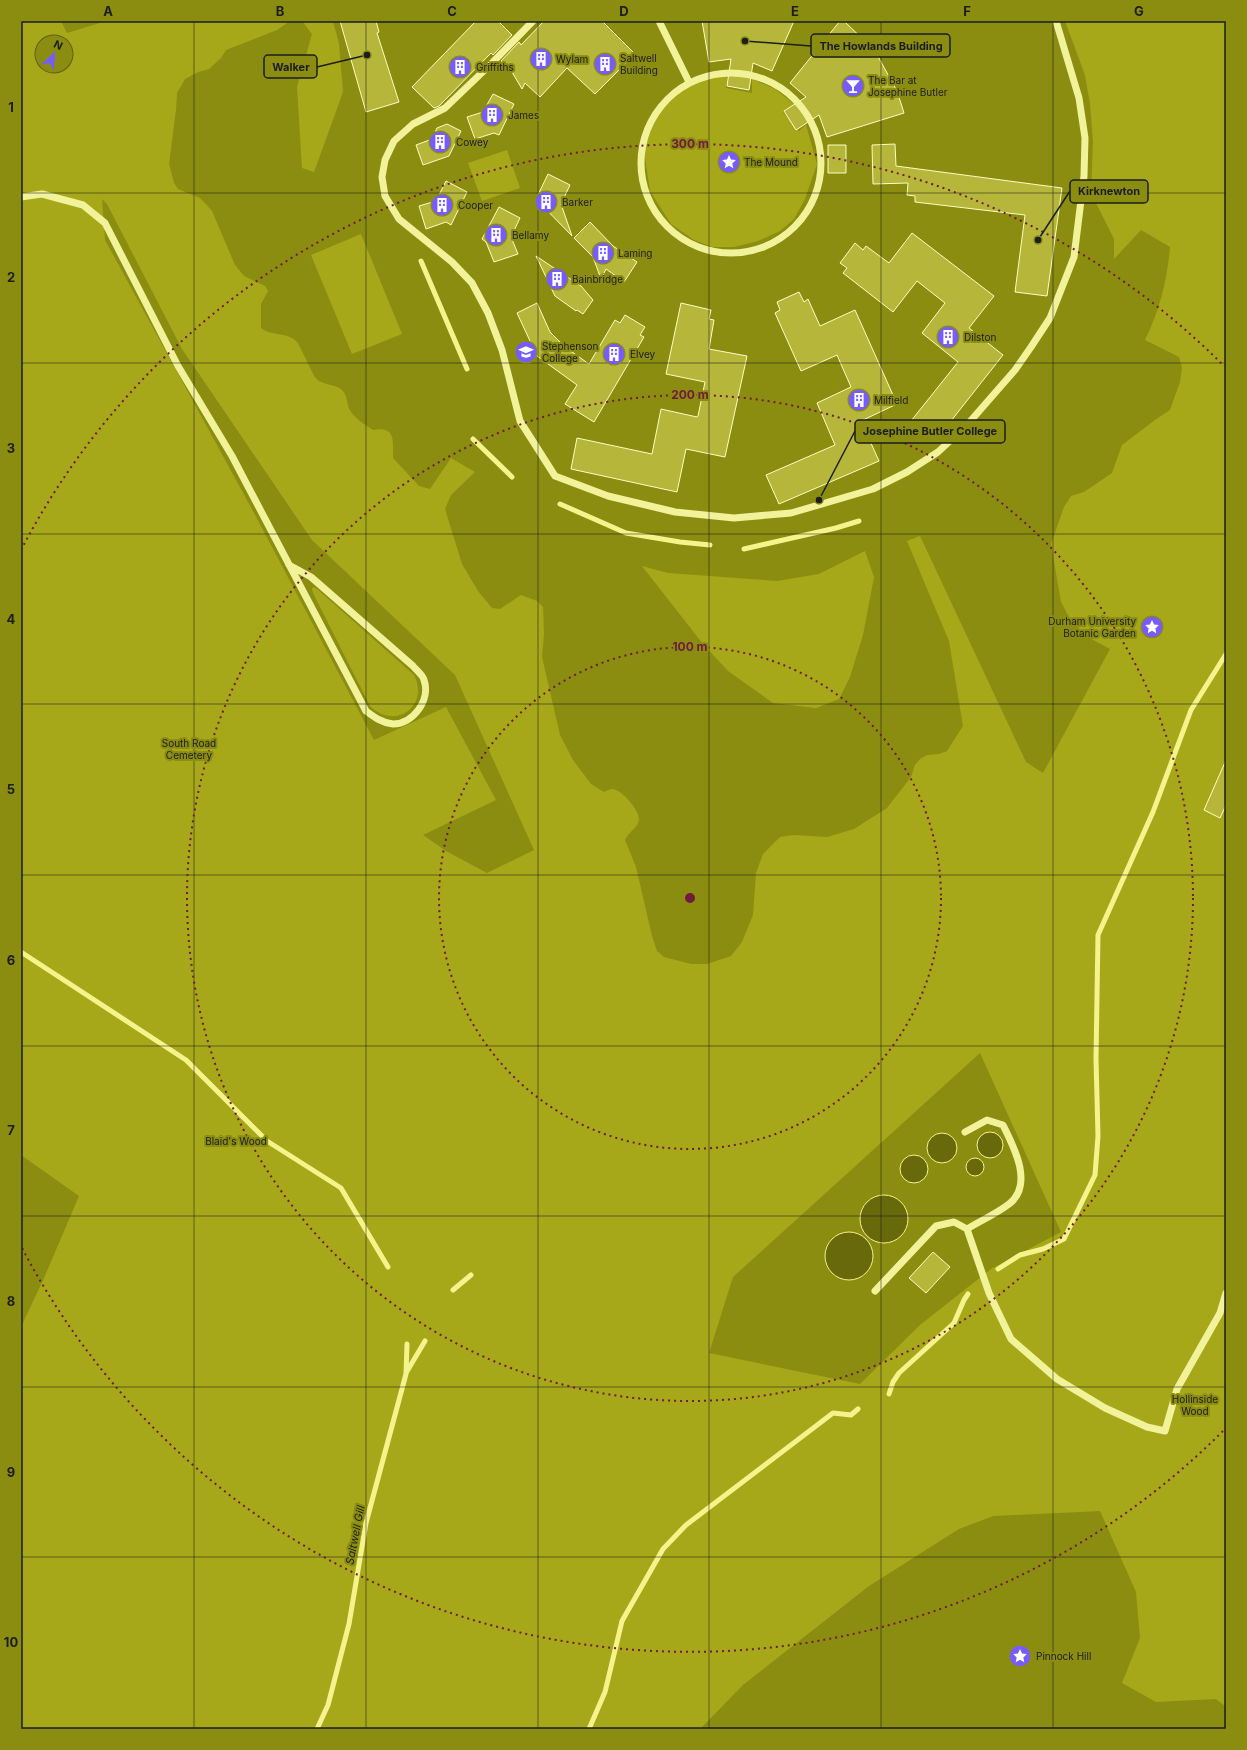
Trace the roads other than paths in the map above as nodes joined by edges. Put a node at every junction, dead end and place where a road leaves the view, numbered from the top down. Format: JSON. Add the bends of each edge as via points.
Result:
{"nodes":[{"id":1,"x":532,"y":21,"type":"edge"},
{"id":2,"x":659,"y":21,"type":"edge"},
{"id":3,"x":1056,"y":21,"type":"edge"},
{"id":4,"x":689,"y":82,"type":"junction"},
{"id":5,"x":21,"y":197,"type":"edge"},
{"id":6,"x":289,"y":565,"type":"junction"},
{"id":7,"x":965,"y":1132,"type":"dead end"},
{"id":8,"x":967,"y":1229,"type":"junction"},
{"id":9,"x":875,"y":1292,"type":"dead end"},
{"id":10,"x":1226,"y":1293,"type":"edge"}],
"edges":[{"from":1,"to":3,"type":"lane","via":[[445,108],[413,124],[394,141],[385,160],[382,177],[385,196],[399,219],[452,262],[472,283],[488,312],[502,350],[520,421],[555,476],[608,496],[675,512],[734,518],[791,513],[873,489],[907,472],[938,452],[967,425],[1016,370],[1050,318],[1074,257],[1084,176],[1085,138],[1078,98]]},
{"from":2,"to":4,"type":"lane"},
{"from":4,"to":4,"type":"lane","via":[[706,75],[746,73],[774,83],[793,96],[809,116],[821,150],[818,188],[805,216],[793,229],[772,244],[744,253],[709,251],[694,246],[665,225],[649,203],[641,176],[642,144],[658,107]]},
{"from":5,"to":6,"type":"lane","via":[[42,194],[83,205],[105,223],[178,366],[232,456]]},
{"from":6,"to":6,"type":"lane","via":[[366,711],[379,721],[392,724],[404,722],[416,713],[426,692],[424,679],[413,666],[311,577]]},
{"from":7,"to":8,"type":"lane","via":[[987,1120],[1003,1125],[1014,1146],[1022,1181],[1018,1194],[1010,1203]]},
{"from":8,"to":9,"type":"lane","via":[[954,1222],[936,1226]]},
{"from":8,"to":10,"type":"lane","via":[[989,1293],[1011,1339],[1057,1379],[1105,1408],[1147,1427],[1165,1431],[1177,1389],[1220,1313]]}]}
